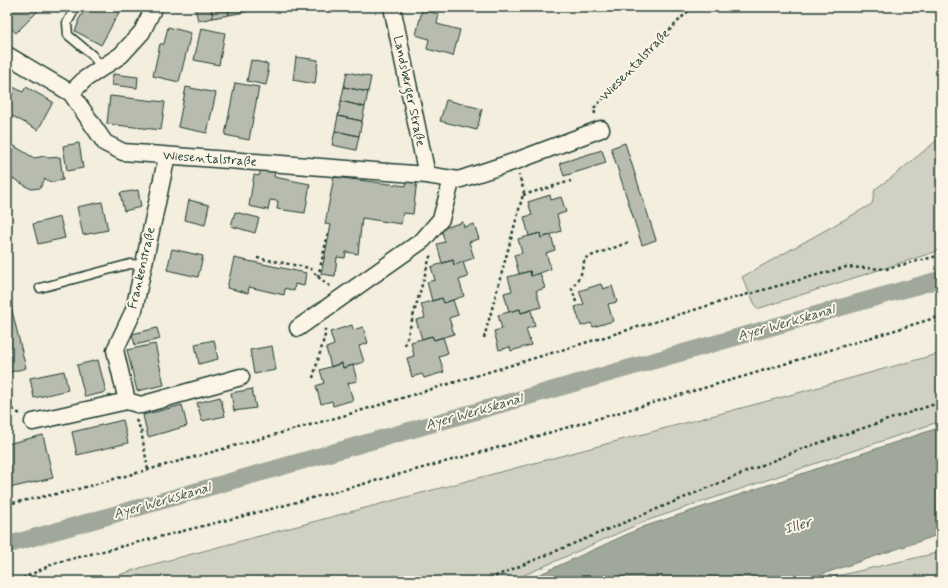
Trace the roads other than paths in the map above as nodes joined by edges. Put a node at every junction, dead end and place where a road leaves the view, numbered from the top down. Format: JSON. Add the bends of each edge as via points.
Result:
{"nodes":[{"id":1,"x":76,"y":7,"type":"edge"},
{"id":2,"x":154,"y":7,"type":"edge"},
{"id":3,"x":392,"y":7,"type":"edge"},
{"id":4,"x":7,"y":55,"type":"edge"},
{"id":5,"x":102,"y":68,"type":"junction"},
{"id":6,"x":71,"y":92,"type":"junction"},
{"id":7,"x":599,"y":129,"type":"road end"},
{"id":8,"x":167,"y":156,"type":"junction"},
{"id":9,"x":427,"y":175,"type":"junction"},
{"id":10,"x":452,"y":179,"type":"junction"},
{"id":11,"x":144,"y":265,"type":"junction"},
{"id":12,"x":40,"y":288,"type":"dead end"},
{"id":13,"x":298,"y":328,"type":"dead end"},
{"id":14,"x":241,"y":377,"type":"dead end"},
{"id":15,"x":127,"y":401,"type":"junction"},
{"id":16,"x":33,"y":422,"type":"dead end"}],
"edges":[{"from":1,"to":5,"type":"lane","via":[[67,23],[68,35],[92,55]]},
{"from":2,"to":5,"type":"street","via":[[142,32],[121,55]]},
{"from":3,"to":9,"type":"street","name":"Landsberger Straße"},
{"from":4,"to":6,"type":"street","name":"Wiesentalstraße"},
{"from":5,"to":6,"type":"street"},
{"from":6,"to":8,"type":"street","name":"Wiesentalstraße","via":[[105,143],[123,152]]},
{"from":7,"to":10,"type":"street","name":"Wiesentalstraße","via":[[516,161],[458,180]]},
{"from":8,"to":9,"type":"street","name":"Wiesentalstraße"},
{"from":8,"to":11,"type":"street","name":"Frankenstraße"},
{"from":9,"to":10,"type":"street","name":"Wiesentalstraße"},
{"from":10,"to":13,"type":"street","via":[[441,219],[423,240]]},
{"from":11,"to":12,"type":"lane","via":[[130,264]]},
{"from":11,"to":15,"type":"street","name":"Frankenstraße","via":[[134,310],[115,350]]},
{"from":14,"to":15,"type":"street","via":[[141,405]]},
{"from":15,"to":16,"type":"street"}]}
